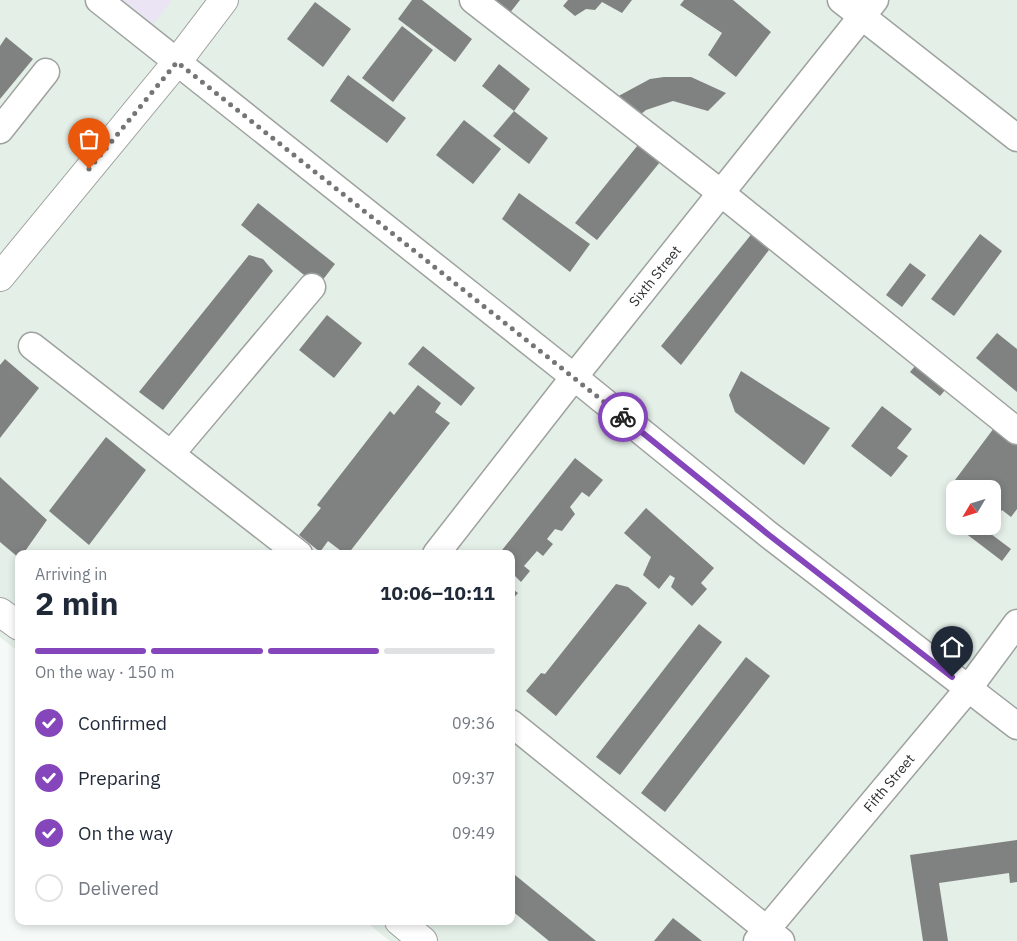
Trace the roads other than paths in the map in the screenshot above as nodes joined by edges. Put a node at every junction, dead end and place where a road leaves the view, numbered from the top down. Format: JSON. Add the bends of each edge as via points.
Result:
{"nodes":[{"id":1,"x":99,"y":0,"type":"edge"},
{"id":2,"x":224,"y":0,"type":"edge"},
{"id":3,"x":473,"y":0,"type":"edge"},
{"id":4,"x":841,"y":0,"type":"edge"},
{"id":5,"x":869,"y":9,"type":"edge"},
{"id":6,"x":177,"y":62,"type":"junction"},
{"id":7,"x":46,"y":72,"type":"dead end"},
{"id":8,"x":0,"y":130,"type":"edge"},
{"id":9,"x":1017,"y":138,"type":"edge"},
{"id":10,"x":721,"y":193,"type":"junction"},
{"id":11,"x":0,"y":277,"type":"edge"},
{"id":12,"x":312,"y":287,"type":"dead end"},
{"id":13,"x":32,"y":346,"type":"dead end"},
{"id":14,"x":574,"y":377,"type":"junction"},
{"id":15,"x":1017,"y":431,"type":"edge"},
{"id":16,"x":171,"y":454,"type":"junction"},
{"id":17,"x":294,"y":550,"type":"edge"},
{"id":18,"x":439,"y":550,"type":"edge"},
{"id":19,"x":0,"y":612,"type":"edge"},
{"id":20,"x":15,"y":623,"type":"edge"},
{"id":21,"x":1017,"y":623,"type":"edge"},
{"id":22,"x":968,"y":689,"type":"junction"},
{"id":23,"x":515,"y":726,"type":"edge"},
{"id":24,"x":1017,"y":726,"type":"edge"},
{"id":25,"x":404,"y":925,"type":"edge"},
{"id":26,"x":768,"y":937,"type":"edge"},
{"id":27,"x":423,"y":941,"type":"edge"}],
"edges":[{"from":1,"to":6,"type":"street"},
{"from":2,"to":6,"type":"main road"},
{"from":3,"to":10,"type":"street"},
{"from":4,"to":5,"type":"street"},
{"from":5,"to":9,"type":"street"},
{"from":5,"to":10,"type":"street","name":"Sixth Street"},
{"from":6,"to":11,"type":"main road"},
{"from":6,"to":14,"type":"street"},
{"from":7,"to":8,"type":"street"},
{"from":10,"to":14,"type":"street","name":"Sixth Street"},
{"from":10,"to":15,"type":"street"},
{"from":12,"to":16,"type":"street"},
{"from":13,"to":16,"type":"street"},
{"from":14,"to":18,"type":"street","name":"Sixth Street"},
{"from":14,"to":22,"type":"street","via":[[769,535]]},
{"from":16,"to":17,"type":"street"},
{"from":19,"to":20,"type":"main road"},
{"from":21,"to":22,"type":"street","name":"Fifth Street"},
{"from":22,"to":24,"type":"street"},
{"from":22,"to":26,"type":"street","name":"Fifth Street"},
{"from":23,"to":26,"type":"street"},
{"from":25,"to":27,"type":"main road"}]}
